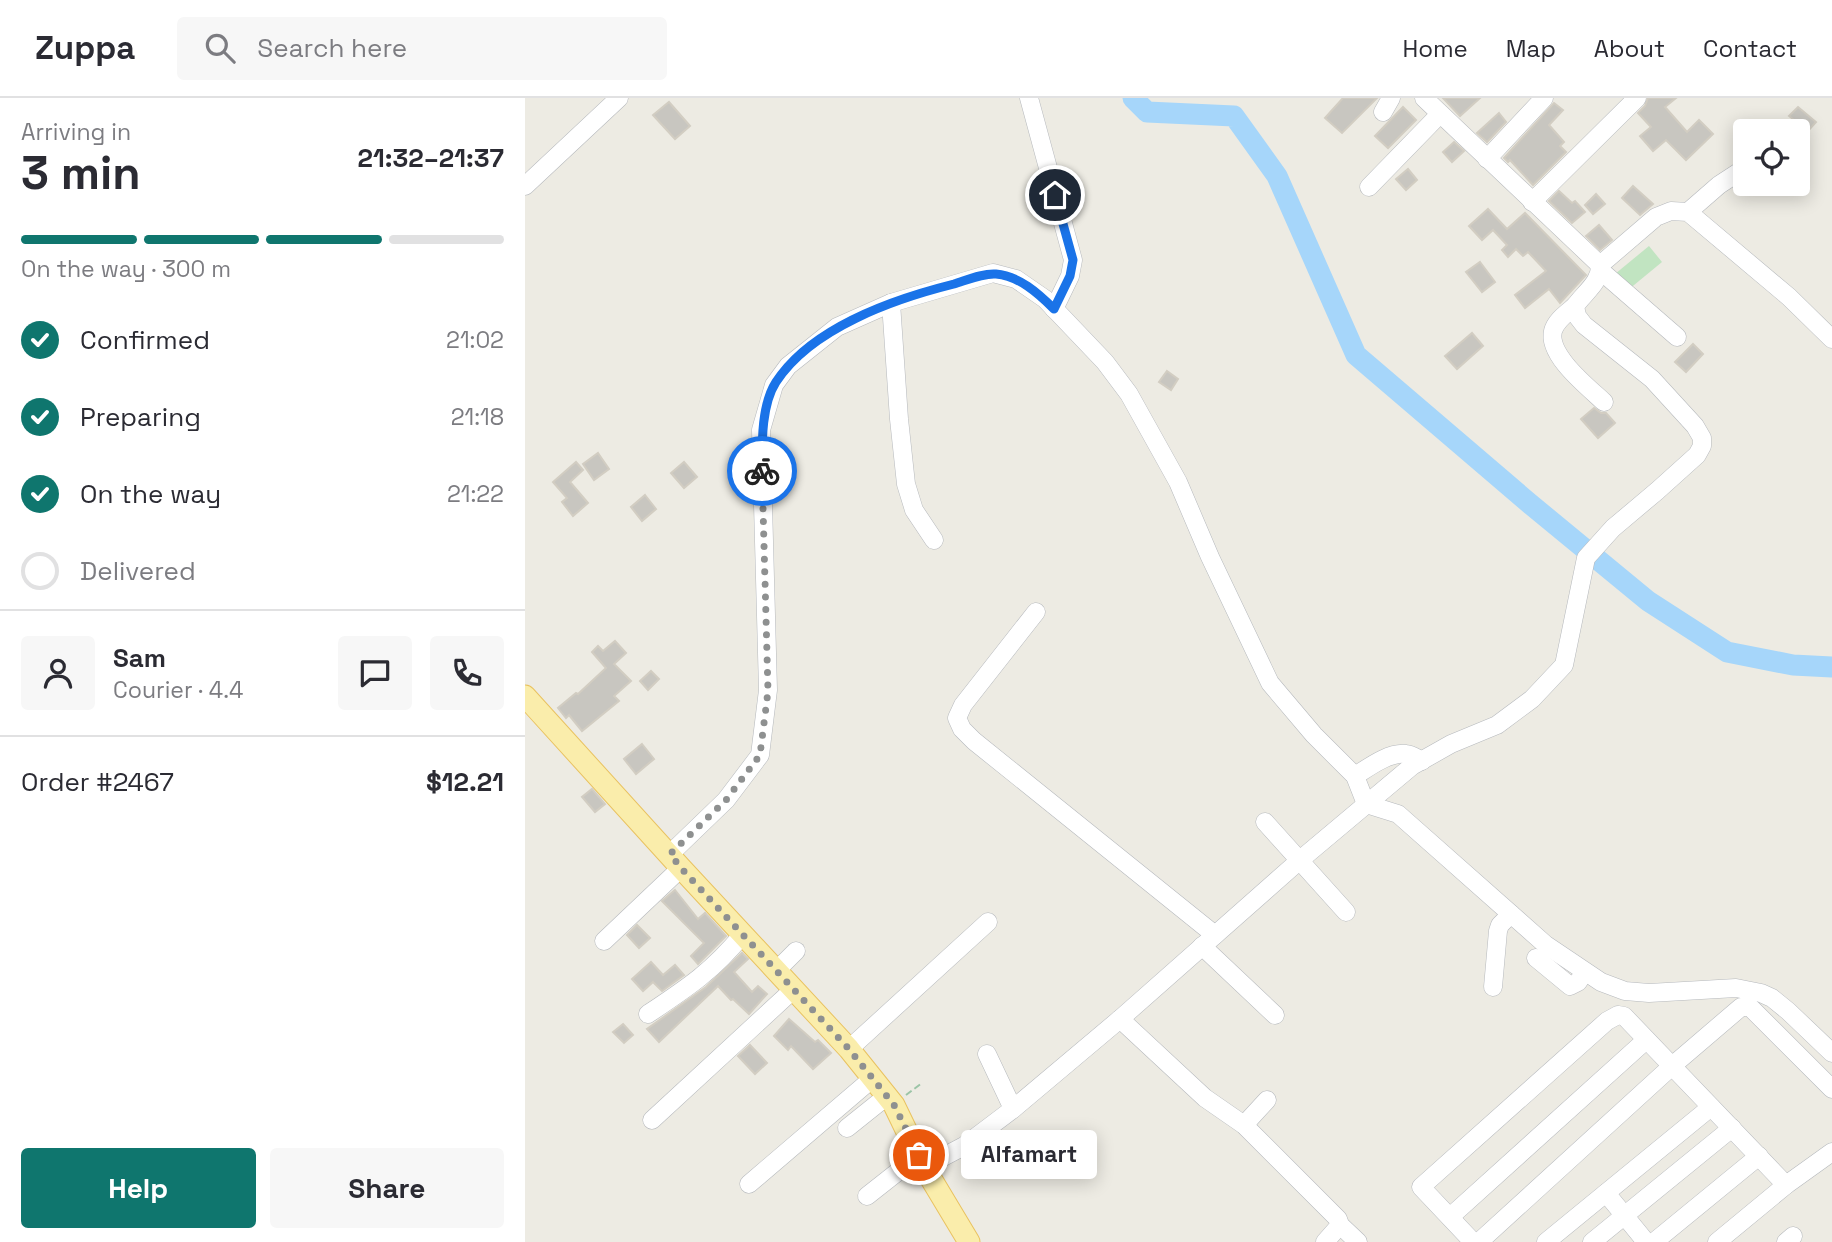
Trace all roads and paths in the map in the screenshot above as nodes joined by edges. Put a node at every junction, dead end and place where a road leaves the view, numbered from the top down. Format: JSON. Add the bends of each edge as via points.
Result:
{"nodes":[{"id":1,"x":619,"y":98,"type":"edge"},
{"id":2,"x":1029,"y":98,"type":"edge"},
{"id":3,"x":1424,"y":98,"type":"edge"},
{"id":4,"x":1544,"y":98,"type":"edge"},
{"id":5,"x":1637,"y":98,"type":"edge"},
{"id":6,"x":1440,"y":114,"type":"junction"},
{"id":7,"x":1487,"y":159,"type":"junction"},
{"id":8,"x":1733,"y":176,"type":"edge"},
{"id":9,"x":525,"y":186,"type":"edge"},
{"id":10,"x":1369,"y":187,"type":"dead end"},
{"id":11,"x":1532,"y":202,"type":"junction"},
{"id":12,"x":1688,"y":212,"type":"junction"},
{"id":13,"x":1601,"y":268,"type":"junction"},
{"id":14,"x":891,"y":303,"type":"junction"},
{"id":15,"x":1575,"y":306,"type":"junction"},
{"id":16,"x":1054,"y":309,"type":"junction"},
{"id":17,"x":1677,"y":337,"type":"dead end"},
{"id":18,"x":1832,"y":339,"type":"edge"},
{"id":19,"x":1604,"y":402,"type":"dead end"},
{"id":20,"x":934,"y":540,"type":"dead end"},
{"id":21,"x":1035,"y":611,"type":"dead end"},
{"id":22,"x":525,"y":696,"type":"edge"},
{"id":23,"x":1422,"y":761,"type":"junction"},
{"id":24,"x":1355,"y":776,"type":"junction"},
{"id":25,"x":1366,"y":804,"type":"junction"},
{"id":26,"x":1265,"y":822,"type":"dead end"},
{"id":27,"x":1300,"y":860,"type":"junction"},
{"id":28,"x":676,"y":861,"type":"junction"},
{"id":29,"x":1346,"y":912,"type":"dead end"},
{"id":30,"x":1511,"y":914,"type":"junction"},
{"id":31,"x":988,"y":922,"type":"dead end"},
{"id":32,"x":743,"y":934,"type":"junction"},
{"id":33,"x":1209,"y":940,"type":"junction"},
{"id":34,"x":604,"y":941,"type":"dead end"},
{"id":35,"x":796,"y":951,"type":"dead end"},
{"id":36,"x":1536,"y":958,"type":"dead end"},
{"id":37,"x":777,"y":970,"type":"junction"},
{"id":38,"x":1584,"y":973,"type":"junction"},
{"id":39,"x":1493,"y":987,"type":"dead end"},
{"id":40,"x":794,"y":989,"type":"junction"},
{"id":41,"x":648,"y":1014,"type":"dead end"},
{"id":42,"x":1275,"y":1014,"type":"dead end"},
{"id":43,"x":1120,"y":1019,"type":"junction"},
{"id":44,"x":1646,"y":1040,"type":"junction"},
{"id":45,"x":849,"y":1049,"type":"junction"},
{"id":46,"x":1832,"y":1053,"type":"edge"},
{"id":47,"x":988,"y":1054,"type":"dead end"},
{"id":48,"x":1672,"y":1066,"type":"junction"},
{"id":49,"x":873,"y":1078,"type":"junction"},
{"id":50,"x":922,"y":1083,"type":"dead end"},
{"id":51,"x":1832,"y":1089,"type":"edge"},
{"id":52,"x":891,"y":1100,"type":"junction"},
{"id":53,"x":1268,"y":1100,"type":"dead end"},
{"id":54,"x":1711,"y":1107,"type":"junction"},
{"id":55,"x":1013,"y":1109,"type":"junction"},
{"id":56,"x":652,"y":1120,"type":"dead end"},
{"id":57,"x":1244,"y":1125,"type":"junction"},
{"id":58,"x":847,"y":1128,"type":"dead end"},
{"id":59,"x":1732,"y":1128,"type":"junction"},
{"id":60,"x":1832,"y":1152,"type":"edge"},
{"id":61,"x":1759,"y":1156,"type":"junction"},
{"id":62,"x":921,"y":1161,"type":"junction"},
{"id":63,"x":749,"y":1184,"type":"dead end"},
{"id":64,"x":1787,"y":1185,"type":"junction"},
{"id":65,"x":1606,"y":1194,"type":"junction"},
{"id":66,"x":867,"y":1196,"type":"dead end"},
{"id":67,"x":1624,"y":1216,"type":"junction"},
{"id":68,"x":1450,"y":1217,"type":"junction"},
{"id":69,"x":1340,"y":1225,"type":"junction"},
{"id":70,"x":969,"y":1242,"type":"edge"},
{"id":71,"x":1325,"y":1242,"type":"edge"},
{"id":72,"x":1358,"y":1242,"type":"edge"},
{"id":73,"x":1473,"y":1242,"type":"edge"},
{"id":74,"x":1479,"y":1242,"type":"edge"},
{"id":75,"x":1546,"y":1242,"type":"edge"},
{"id":76,"x":1592,"y":1242,"type":"edge"},
{"id":77,"x":1646,"y":1242,"type":"edge"},
{"id":78,"x":1654,"y":1242,"type":"edge"},
{"id":79,"x":1717,"y":1242,"type":"edge"}],
"edges":[{"from":1,"to":9,"type":"street"},
{"from":2,"to":16,"type":"street","via":[[1073,260]]},
{"from":3,"to":6,"type":"street"},
{"from":4,"to":7,"type":"street"},
{"from":5,"to":11,"type":"street"},
{"from":6,"to":7,"type":"street"},
{"from":6,"to":10,"type":"street"},
{"from":7,"to":11,"type":"street"},
{"from":8,"to":12,"type":"street"},
{"from":11,"to":13,"type":"street"},
{"from":12,"to":13,"type":"street","via":[[1671,211],[1656,217]]},
{"from":12,"to":18,"type":"street"},
{"from":13,"to":15,"type":"street"},
{"from":13,"to":17,"type":"street"},
{"from":14,"to":16,"type":"street","via":[[993,273],[1016,279]]},
{"from":14,"to":20,"type":"street","via":[[906,484],[914,510]]},
{"from":14,"to":28,"type":"street","via":[[837,327],[788,366],[773,385],[761,430],[768,691],[760,755]]},
{"from":15,"to":19,"type":"street","via":[[1560,319],[1553,345],[1562,361]]},
{"from":15,"to":23,"type":"street","via":[[1584,325],[1652,379],[1695,426],[1702,446],[1586,558],[1564,665],[1532,699],[1497,725]]},
{"from":16,"to":24,"type":"street","via":[[1129,394],[1178,482],[1270,683]]},
{"from":21,"to":33,"type":"street","via":[[963,705],[957,718],[962,729]]},
{"from":22,"to":28,"type":"main road"},
{"from":23,"to":24,"type":"street","via":[[1406,754],[1392,757]]},
{"from":23,"to":25,"type":"street"},
{"from":24,"to":25,"type":"street"},
{"from":25,"to":27,"type":"street"},
{"from":25,"to":30,"type":"street","via":[[1398,814]]},
{"from":26,"to":27,"type":"street"},
{"from":27,"to":29,"type":"street"},
{"from":27,"to":33,"type":"street"},
{"from":28,"to":32,"type":"main road"},
{"from":28,"to":34,"type":"street"},
{"from":30,"to":38,"type":"street"},
{"from":30,"to":39,"type":"street","via":[[1498,931]]},
{"from":31,"to":45,"type":"street"},
{"from":32,"to":37,"type":"main road"},
{"from":32,"to":41,"type":"street","via":[[700,979]]},
{"from":33,"to":42,"type":"street"},
{"from":33,"to":43,"type":"street"},
{"from":35,"to":37,"type":"street"},
{"from":36,"to":38,"type":"street","via":[[1570,986]]},
{"from":37,"to":40,"type":"main road"},
{"from":38,"to":46,"type":"street","via":[[1625,990],[1649,993],[1736,988],[1761,993],[1788,1011]]},
{"from":40,"to":45,"type":"main road"},
{"from":40,"to":56,"type":"street"},
{"from":43,"to":55,"type":"street"},
{"from":43,"to":57,"type":"street","via":[[1205,1098]]},
{"from":44,"to":48,"type":"street"},
{"from":44,"to":68,"type":"street"},
{"from":44,"to":68,"type":"street","via":[[1624,1016],[1612,1017],[1421,1187]]},
{"from":45,"to":49,"type":"main road"},
{"from":47,"to":55,"type":"street"},
{"from":48,"to":51,"type":"street","via":[[1747,1006]]},
{"from":48,"to":54,"type":"street"},
{"from":48,"to":74,"type":"street"},
{"from":49,"to":52,"type":"main road"},
{"from":49,"to":63,"type":"street"},
{"from":50,"to":52,"type":"path"},
{"from":52,"to":58,"type":"street"},
{"from":52,"to":62,"type":"main road"},
{"from":53,"to":57,"type":"street"},
{"from":54,"to":59,"type":"street"},
{"from":54,"to":65,"type":"street"},
{"from":55,"to":62,"type":"street","via":[[964,1146]]},
{"from":57,"to":69,"type":"street"},
{"from":59,"to":61,"type":"street"},
{"from":59,"to":67,"type":"street"},
{"from":60,"to":64,"type":"street"},
{"from":61,"to":64,"type":"street"},
{"from":61,"to":78,"type":"street"},
{"from":62,"to":66,"type":"street"},
{"from":62,"to":70,"type":"main road"},
{"from":64,"to":79,"type":"street"},
{"from":65,"to":67,"type":"street"},
{"from":65,"to":75,"type":"street"},
{"from":67,"to":76,"type":"street"},
{"from":67,"to":77,"type":"street"},
{"from":68,"to":73,"type":"street"},
{"from":69,"to":71,"type":"street"},
{"from":69,"to":72,"type":"street"}]}
